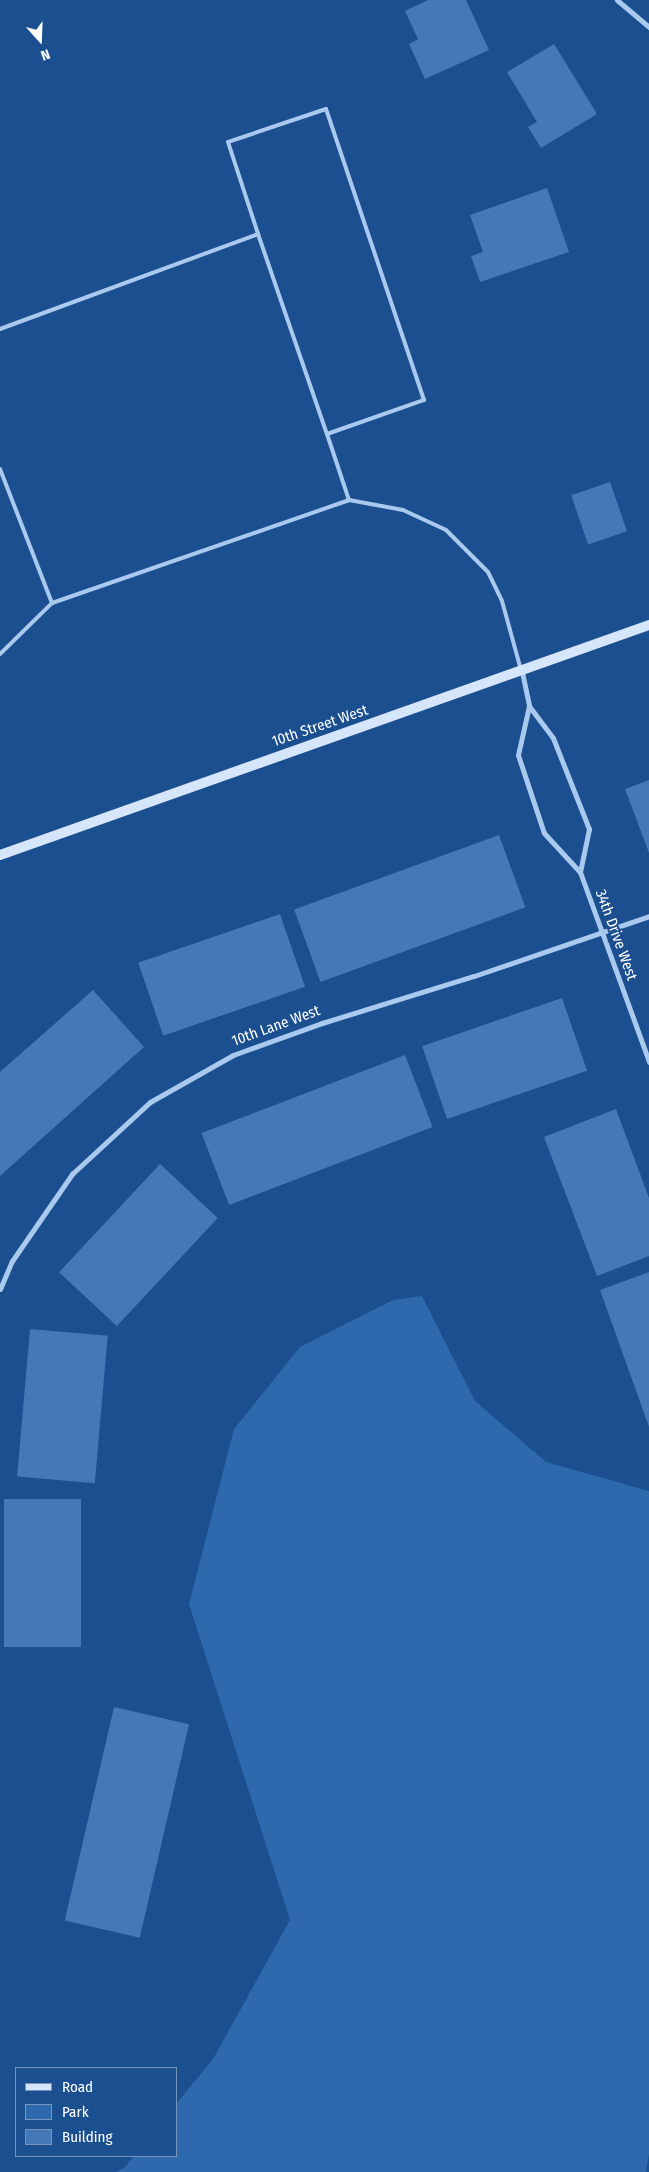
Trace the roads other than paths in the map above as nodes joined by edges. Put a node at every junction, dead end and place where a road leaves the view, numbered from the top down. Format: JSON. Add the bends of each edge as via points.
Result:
{"nodes":[{"id":1,"x":617,"y":0,"type":"edge"},
{"id":2,"x":649,"y":27,"type":"edge"},
{"id":3,"x":258,"y":234,"type":"junction"},
{"id":4,"x":0,"y":329,"type":"edge"},
{"id":5,"x":327,"y":434,"type":"junction"},
{"id":6,"x":0,"y":469,"type":"edge"},
{"id":7,"x":350,"y":500,"type":"junction"},
{"id":8,"x":52,"y":603,"type":"junction"},
{"id":9,"x":649,"y":625,"type":"edge"},
{"id":10,"x":0,"y":654,"type":"edge"},
{"id":11,"x":522,"y":672,"type":"junction"},
{"id":12,"x":529,"y":706,"type":"junction"},
{"id":13,"x":0,"y":855,"type":"edge"},
{"id":14,"x":580,"y":872,"type":"junction"},
{"id":15,"x":649,"y":916,"type":"edge"},
{"id":16,"x":602,"y":934,"type":"junction"},
{"id":17,"x":649,"y":1062,"type":"edge"},
{"id":18,"x":0,"y":1289,"type":"edge"}],
"edges":[{"from":1,"to":2,"type":"street"},
{"from":3,"to":4,"type":"lane"},
{"from":3,"to":5,"type":"lane"},
{"from":3,"to":5,"type":"lane","via":[[228,142],[326,110],[424,400]]},
{"from":5,"to":7,"type":"lane"},
{"from":6,"to":8,"type":"lane"},
{"from":7,"to":8,"type":"lane"},
{"from":7,"to":11,"type":"lane","via":[[404,510],[446,530],[488,572],[502,601]]},
{"from":8,"to":10,"type":"lane"},
{"from":9,"to":11,"type":"street","name":"10th Street West"},
{"from":11,"to":12,"type":"street","name":"34th Drive West"},
{"from":11,"to":13,"type":"street","name":"10th Street West"},
{"from":12,"to":14,"type":"street","name":"34th Drive West","via":[[553,738],[590,829]]},
{"from":12,"to":14,"type":"street","name":"34th Drive West","via":[[518,755],[544,833]]},
{"from":14,"to":16,"type":"street","name":"34th Drive West"},
{"from":15,"to":16,"type":"street","name":"10th Lane West"},
{"from":16,"to":17,"type":"street","name":"34th Drive West"},
{"from":16,"to":18,"type":"street","name":"10th Lane West","via":[[322,1023],[233,1055],[150,1102],[72,1174],[12,1261]]}]}
